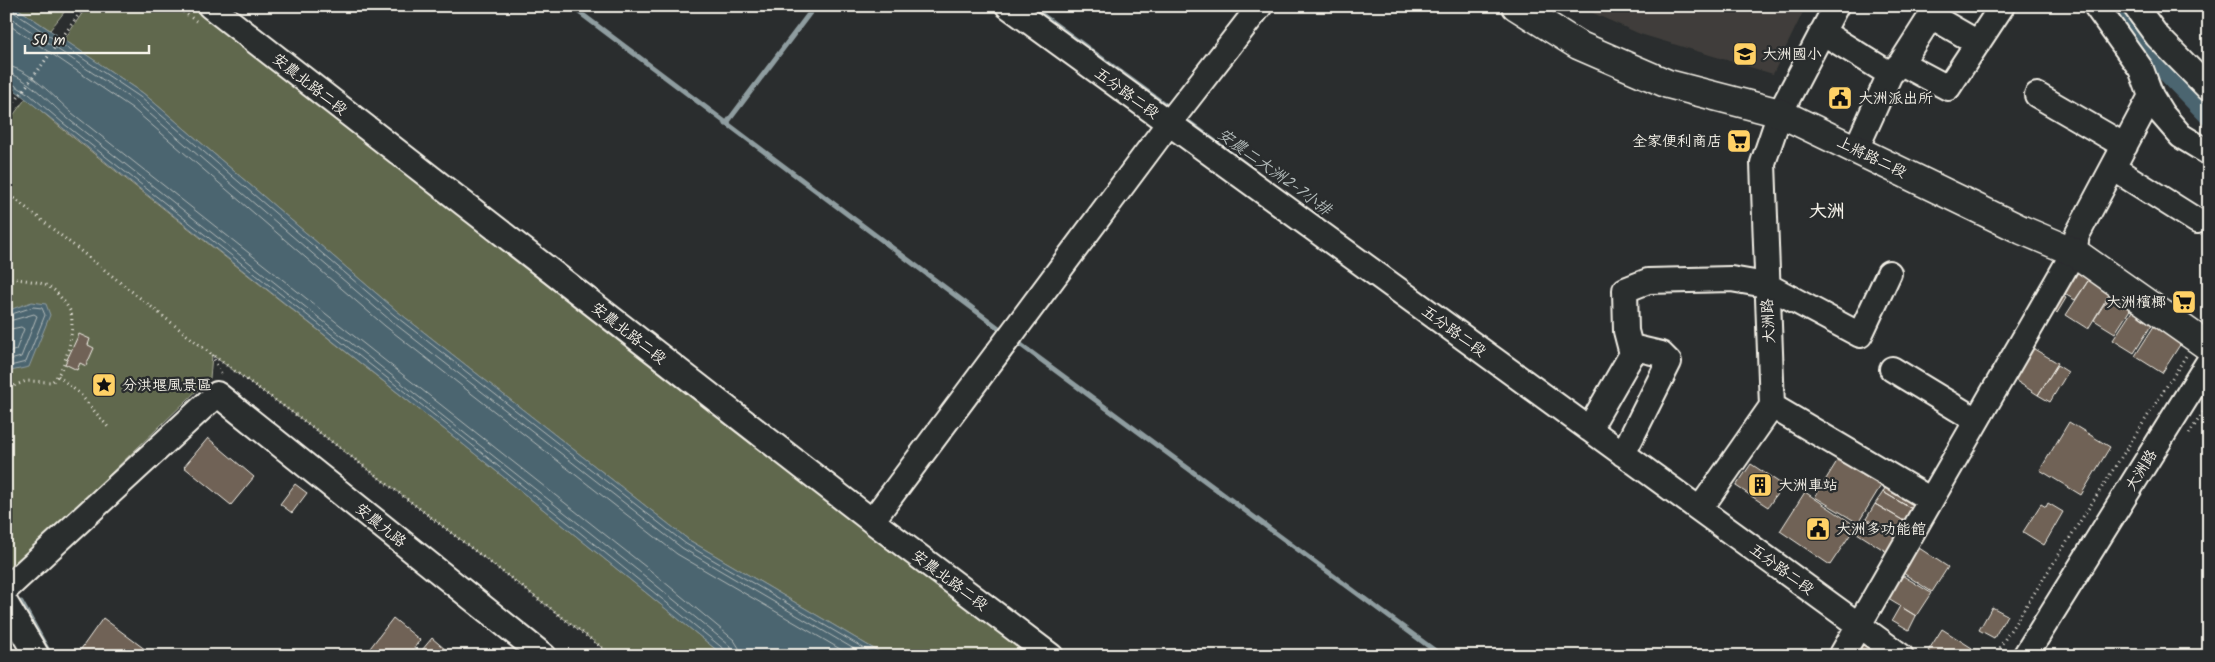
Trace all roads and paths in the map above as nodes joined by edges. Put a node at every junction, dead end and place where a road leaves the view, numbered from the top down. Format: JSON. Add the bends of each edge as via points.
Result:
{"nodes":[{"id":1,"x":85,"y":6,"type":"edge"},
{"id":2,"x":210,"y":6,"type":"edge"},
{"id":3,"x":1008,"y":6,"type":"edge"},
{"id":4,"x":1260,"y":6,"type":"edge"},
{"id":5,"x":1516,"y":6,"type":"edge"},
{"id":6,"x":1836,"y":6,"type":"edge"},
{"id":7,"x":2002,"y":6,"type":"edge"},
{"id":8,"x":2096,"y":6,"type":"edge"},
{"id":9,"x":2136,"y":6,"type":"edge"},
{"id":10,"x":1822,"y":32,"type":"junction"},
{"id":11,"x":1978,"y":43,"type":"junction"},
{"id":12,"x":1896,"y":69,"type":"junction"},
{"id":13,"x":2209,"y":89,"type":"edge"},
{"id":14,"x":2037,"y":95,"type":"dead end"},
{"id":15,"x":2151,"y":96,"type":"junction"},
{"id":16,"x":1780,"y":112,"type":"junction"},
{"id":17,"x":6,"y":114,"type":"edge"},
{"id":18,"x":1169,"y":124,"type":"junction"},
{"id":19,"x":2125,"y":146,"type":"junction"},
{"id":20,"x":1856,"y":149,"type":"junction"},
{"id":21,"x":2209,"y":154,"type":"edge"},
{"id":22,"x":2113,"y":168,"type":"junction"},
{"id":23,"x":6,"y":192,"type":"edge"},
{"id":24,"x":2197,"y":221,"type":"dead end"},
{"id":25,"x":2074,"y":252,"type":"junction"},
{"id":26,"x":1889,"y":273,"type":"dead end"},
{"id":27,"x":6,"y":278,"type":"edge"},
{"id":28,"x":1766,"y":285,"type":"junction"},
{"id":29,"x":1630,"y":347,"type":"junction"},
{"id":30,"x":2205,"y":349,"type":"edge"},
{"id":31,"x":1892,"y":369,"type":"dead end"},
{"id":32,"x":58,"y":376,"type":"junction"},
{"id":33,"x":6,"y":389,"type":"edge"},
{"id":34,"x":1772,"y":406,"type":"junction"},
{"id":35,"x":1976,"y":420,"type":"junction"},
{"id":36,"x":108,"y":427,"type":"dead end"},
{"id":37,"x":1589,"y":429,"type":"junction"},
{"id":38,"x":1623,"y":454,"type":"junction"},
{"id":39,"x":1931,"y":500,"type":"junction"},
{"id":40,"x":1700,"y":509,"type":"junction"},
{"id":41,"x":872,"y":521,"type":"junction"},
{"id":42,"x":6,"y":589,"type":"edge"},
{"id":43,"x":6,"y":604,"type":"edge"},
{"id":44,"x":1858,"y":624,"type":"junction"},
{"id":45,"x":37,"y":656,"type":"edge"},
{"id":46,"x":544,"y":656,"type":"edge"},
{"id":47,"x":613,"y":656,"type":"edge"},
{"id":48,"x":1051,"y":656,"type":"edge"},
{"id":49,"x":1841,"y":656,"type":"edge"},
{"id":50,"x":1901,"y":656,"type":"edge"},
{"id":51,"x":1994,"y":656,"type":"edge"},
{"id":52,"x":2025,"y":656,"type":"edge"}],
"edges":[{"from":1,"to":17,"type":"path"},
{"from":2,"to":41,"type":"street","name":"安農北路二段"},
{"from":3,"to":18,"type":"street","name":"五分路二段"},
{"from":4,"to":18,"type":"street"},
{"from":5,"to":16,"type":"main road","name":"上將路二段","via":[[1578,45],[1668,84]]},
{"from":6,"to":10,"type":"street","name":"大洲路"},
{"from":7,"to":11,"type":"street"},
{"from":8,"to":15,"type":"street","via":[[2141,69]]},
{"from":9,"to":13,"type":"street","via":[[2157,36]]},
{"from":10,"to":12,"type":"street"},
{"from":10,"to":16,"type":"street","name":"大洲路"},
{"from":11,"to":12,"type":"street","via":[[1948,88]]},
{"from":11,"to":12,"type":"street","via":[[1931,16]]},
{"from":12,"to":20,"type":"street"},
{"from":14,"to":19,"type":"street"},
{"from":15,"to":19,"type":"street"},
{"from":15,"to":21,"type":"street","via":[[2181,136]]},
{"from":16,"to":20,"type":"main road","name":"上將路二段"},
{"from":16,"to":28,"type":"street","name":"大洲路","via":[[1763,163]]},
{"from":18,"to":37,"type":"street","name":"五分路二段"},
{"from":18,"to":41,"type":"street"},
{"from":19,"to":22,"type":"street"},
{"from":20,"to":25,"type":"main road","name":"上將路二段"},
{"from":22,"to":24,"type":"street"},
{"from":22,"to":25,"type":"street","via":[[2077,235]]},
{"from":23,"to":47,"type":"path","via":[[211,354]]},
{"from":25,"to":30,"type":"main road","name":"上將路二段"},
{"from":25,"to":35,"type":"street"},
{"from":26,"to":28,"type":"street","via":[[1860,335]]},
{"from":27,"to":32,"type":"path","via":[[32,281],[54,290],[71,312],[70,344]]},
{"from":28,"to":29,"type":"street","via":[[1730,279],[1648,281],[1625,290],[1626,331]]},
{"from":28,"to":34,"type":"street","name":"大洲路"},
{"from":29,"to":37,"type":"street","via":[[1632,354]]},
{"from":29,"to":38,"type":"street","via":[[1655,352],[1669,362]]},
{"from":30,"to":51,"type":"path"},
{"from":30,"to":52,"type":"street","name":"大洲路"},
{"from":31,"to":35,"type":"street"},
{"from":32,"to":33,"type":"path","via":[[52,382],[26,380]]},
{"from":32,"to":36,"type":"path"},
{"from":34,"to":39,"type":"street"},
{"from":34,"to":40,"type":"street"},
{"from":35,"to":39,"type":"street"},
{"from":37,"to":38,"type":"street","name":"五分路二段"},
{"from":38,"to":40,"type":"street","name":"五分路二段"},
{"from":39,"to":44,"type":"street"},
{"from":40,"to":44,"type":"street","name":"五分路二段"},
{"from":41,"to":48,"type":"street","name":"安農北路二段"},
{"from":42,"to":46,"type":"street","name":"安農九路","via":[[217,394]]},
{"from":43,"to":45,"type":"street"},
{"from":44,"to":49,"type":"street"},
{"from":44,"to":50,"type":"street","name":"五分路二段"}]}
